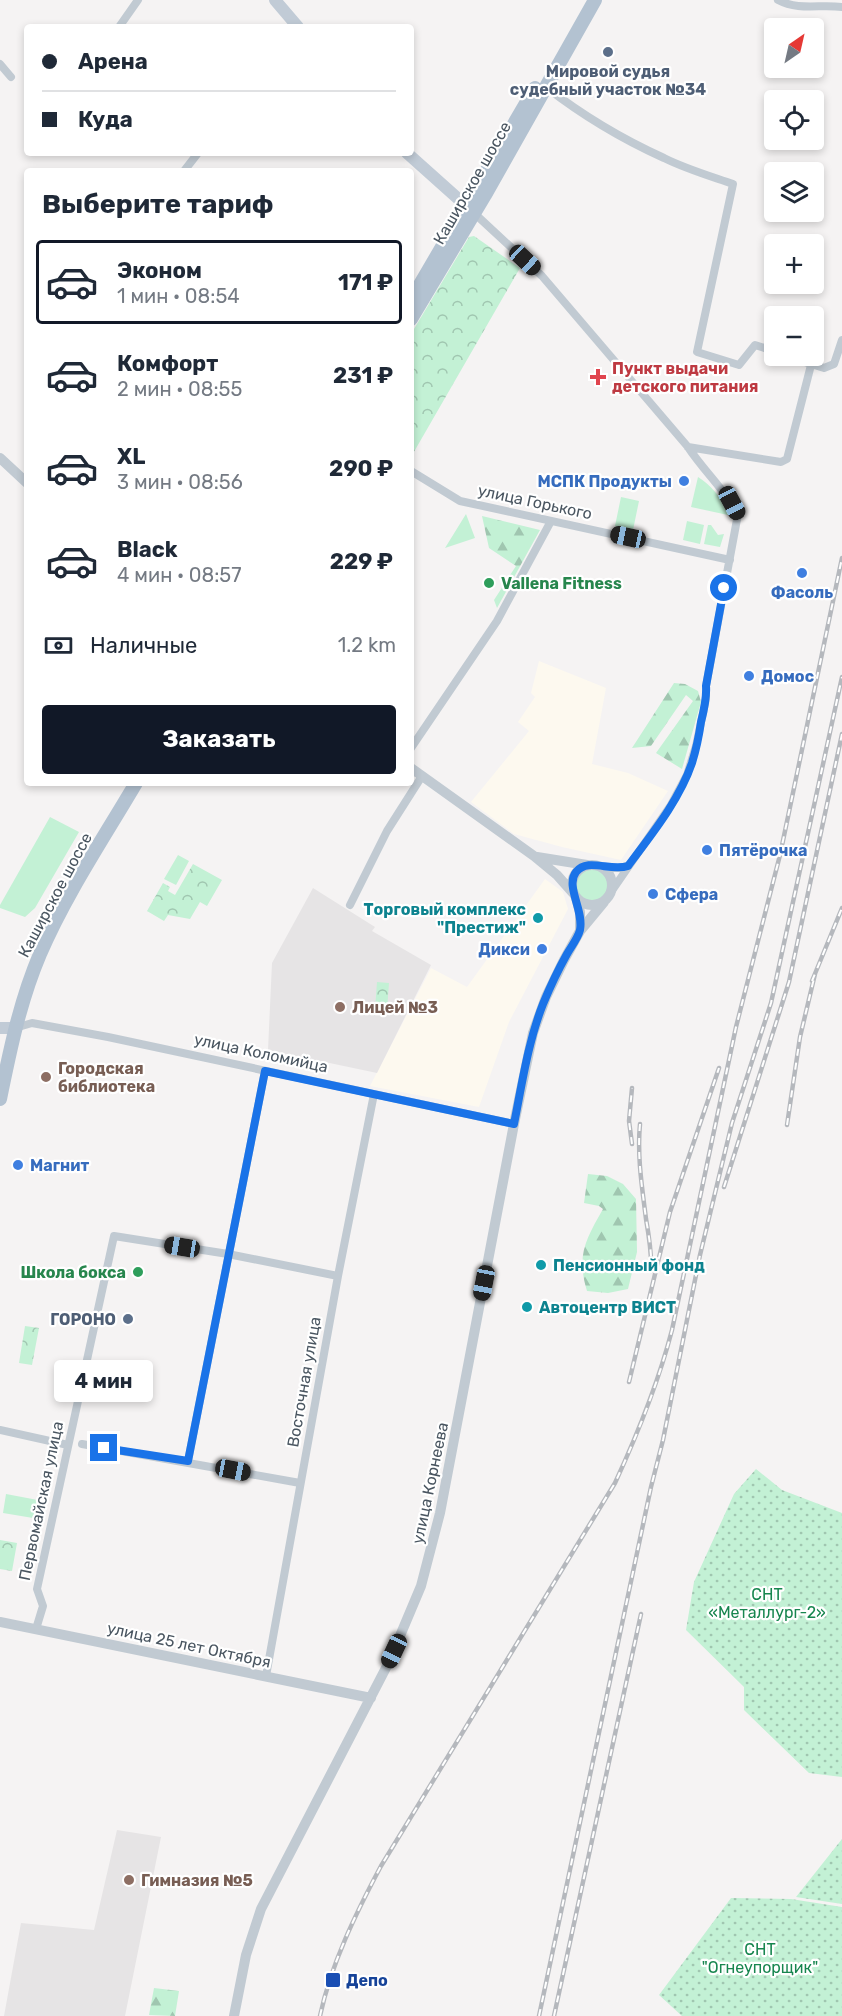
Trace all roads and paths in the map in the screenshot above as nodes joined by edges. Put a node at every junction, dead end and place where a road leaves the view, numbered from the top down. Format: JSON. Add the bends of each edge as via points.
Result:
{"nodes":[{"id":1,"x":138,"y":0,"type":"edge"},
{"id":2,"x":275,"y":0,"type":"edge"},
{"id":3,"x":585,"y":0,"type":"edge"},
{"id":4,"x":595,"y":0,"type":"edge"},
{"id":5,"x":778,"y":0,"type":"edge"},
{"id":6,"x":842,"y":7,"type":"edge"},
{"id":7,"x":121,"y":24,"type":"edge"},
{"id":8,"x":295,"y":24,"type":"edge"},
{"id":9,"x":0,"y":64,"type":"edge"},
{"id":10,"x":10,"y":77,"type":"dead end"},
{"id":11,"x":546,"y":87,"type":"junction"},
{"id":12,"x":196,"y":156,"type":"edge"},
{"id":13,"x":410,"y":156,"type":"edge"},
{"id":14,"x":186,"y":168,"type":"edge"},
{"id":15,"x":470,"y":210,"type":"junction"},
{"id":16,"x":414,"y":295,"type":"edge"},
{"id":17,"x":414,"y":313,"type":"edge"},
{"id":18,"x":842,"y":340,"type":"edge"},
{"id":19,"x":764,"y":348,"type":"edge"},
{"id":20,"x":811,"y":366,"type":"edge"},
{"id":21,"x":815,"y":366,"type":"edge"},
{"id":22,"x":688,"y":447,"type":"junction"},
{"id":23,"x":0,"y":458,"type":"edge"},
{"id":24,"x":414,"y":473,"type":"edge"},
{"id":25,"x":24,"y":480,"type":"edge"},
{"id":26,"x":551,"y":521,"type":"junction"},
{"id":27,"x":730,"y":560,"type":"junction"},
{"id":28,"x":414,"y":744,"type":"edge"},
{"id":29,"x":414,"y":770,"type":"edge"},
{"id":30,"x":422,"y":776,"type":"junction"},
{"id":31,"x":124,"y":786,"type":"edge"},
{"id":32,"x":134,"y":786,"type":"edge"},
{"id":33,"x":534,"y":856,"type":"junction"},
{"id":34,"x":587,"y":865,"type":"junction"},
{"id":35,"x":628,"y":866,"type":"junction"},
{"id":36,"x":603,"y":868,"type":"junction"},
{"id":37,"x":611,"y":892,"type":"junction"},
{"id":38,"x":574,"y":895,"type":"junction"},
{"id":39,"x":604,"y":902,"type":"junction"},
{"id":40,"x":350,"y":905,"type":"dead end"},
{"id":41,"x":580,"y":931,"type":"junction"},
{"id":42,"x":7,"y":1028,"type":"edge"},
{"id":43,"x":0,"y":1050,"type":"edge"},
{"id":44,"x":265,"y":1071,"type":"junction"},
{"id":45,"x":374,"y":1094,"type":"junction"},
{"id":46,"x":0,"y":1099,"type":"edge"},
{"id":47,"x":514,"y":1124,"type":"junction"},
{"id":48,"x":228,"y":1254,"type":"junction"},
{"id":49,"x":338,"y":1276,"type":"junction"},
{"id":50,"x":0,"y":1430,"type":"edge"},
{"id":51,"x":82,"y":1444,"type":"dead end"},
{"id":52,"x":68,"y":1445,"type":"junction"},
{"id":53,"x":188,"y":1461,"type":"junction"},
{"id":54,"x":300,"y":1483,"type":"junction"},
{"id":55,"x":0,"y":1622,"type":"edge"},
{"id":56,"x":36,"y":1629,"type":"junction"},
{"id":57,"x":266,"y":1676,"type":"junction"},
{"id":58,"x":371,"y":1698,"type":"junction"},
{"id":59,"x":234,"y":2016,"type":"edge"}],
"edges":[{"from":1,"to":7,"type":"street"},
{"from":2,"to":8,"type":"main road"},
{"from":3,"to":15,"type":"main road","name":"Каширское шоссе"},
{"from":4,"to":11,"type":"main road","name":"Каширское шоссе"},
{"from":5,"to":6,"type":"street","via":[[811,8]]},
{"from":9,"to":10,"type":"street"},
{"from":11,"to":15,"type":"main road","name":"Каширское шоссе"},
{"from":11,"to":19,"type":"street","via":[[620,136],[665,159],[733,184],[697,352],[739,365],[755,345]]},
{"from":12,"to":14,"type":"street"},
{"from":13,"to":15,"type":"main road"},
{"from":15,"to":16,"type":"main road","name":"Каширское шоссе"},
{"from":15,"to":17,"type":"main road","name":"Каширское шоссе"},
{"from":15,"to":22,"type":"street","via":[[542,276]]},
{"from":18,"to":21,"type":"street","via":[[834,364]]},
{"from":20,"to":22,"type":"street","via":[[787,459],[781,462]]},
{"from":22,"to":27,"type":"street","via":[[738,514]]},
{"from":23,"to":25,"type":"street"},
{"from":24,"to":26,"type":"street","name":"улица Горького","via":[[460,501]]},
{"from":26,"to":27,"type":"street","name":"улица Горького"},
{"from":26,"to":28,"type":"street","via":[[497,621]]},
{"from":27,"to":35,"type":"street","via":[[706,699],[687,775]]},
{"from":29,"to":30,"type":"street"},
{"from":30,"to":33,"type":"street"},
{"from":30,"to":40,"type":"street","via":[[387,831]]},
{"from":31,"to":42,"type":"main road","name":"Каширское шоссе","via":[[42,929],[24,970]]},
{"from":32,"to":42,"type":"main road","name":"Каширское шоссе","via":[[47,939]]},
{"from":33,"to":34,"type":"street"},
{"from":33,"to":38,"type":"street"},
{"from":34,"to":36,"type":"street"},
{"from":34,"to":38,"type":"street","via":[[574,876]]},
{"from":35,"to":36,"type":"street"},
{"from":35,"to":37,"type":"street"},
{"from":36,"to":37,"type":"street","via":[[611,877]]},
{"from":37,"to":39,"type":"street"},
{"from":38,"to":39,"type":"street","via":[[588,905]]},
{"from":38,"to":41,"type":"street","via":[[580,912]]},
{"from":39,"to":41,"type":"street","name":"улица Корнеева"},
{"from":41,"to":47,"type":"street","name":"улица Корнеева","via":[[539,1013]]},
{"from":42,"to":43,"type":"main road","name":"Каширское шоссе"},
{"from":42,"to":44,"type":"street","name":"улица Коломийца","via":[[32,1023]]},
{"from":42,"to":46,"type":"main road","name":"Каширское шоссе"},
{"from":44,"to":45,"type":"street","name":"улица Коломийца"},
{"from":44,"to":48,"type":"street"},
{"from":45,"to":47,"type":"street","name":"улица Коломийца"},
{"from":45,"to":49,"type":"street","name":"Восточная улица"},
{"from":47,"to":58,"type":"street","name":"улица Корнеева","via":[[433,1546],[409,1616]]},
{"from":48,"to":49,"type":"street"},
{"from":48,"to":52,"type":"street","name":"Первомайская улица","via":[[114,1236]]},
{"from":48,"to":53,"type":"street"},
{"from":49,"to":54,"type":"street","name":"Восточная улица"},
{"from":50,"to":52,"type":"street"},
{"from":51,"to":53,"type":"street"},
{"from":52,"to":56,"type":"street","name":"Первомайская улица","via":[[37,1589],[43,1606]]},
{"from":53,"to":54,"type":"street"},
{"from":54,"to":57,"type":"street","name":"Восточная улица"},
{"from":55,"to":56,"type":"street","name":"улица 25 лет Октября"},
{"from":56,"to":57,"type":"street","name":"улица 25 лет Октября"},
{"from":57,"to":58,"type":"street","name":"улица 25 лет Октября"},
{"from":58,"to":59,"type":"street","name":"улица Корнеева","via":[[261,1909],[246,1955]]}]}
